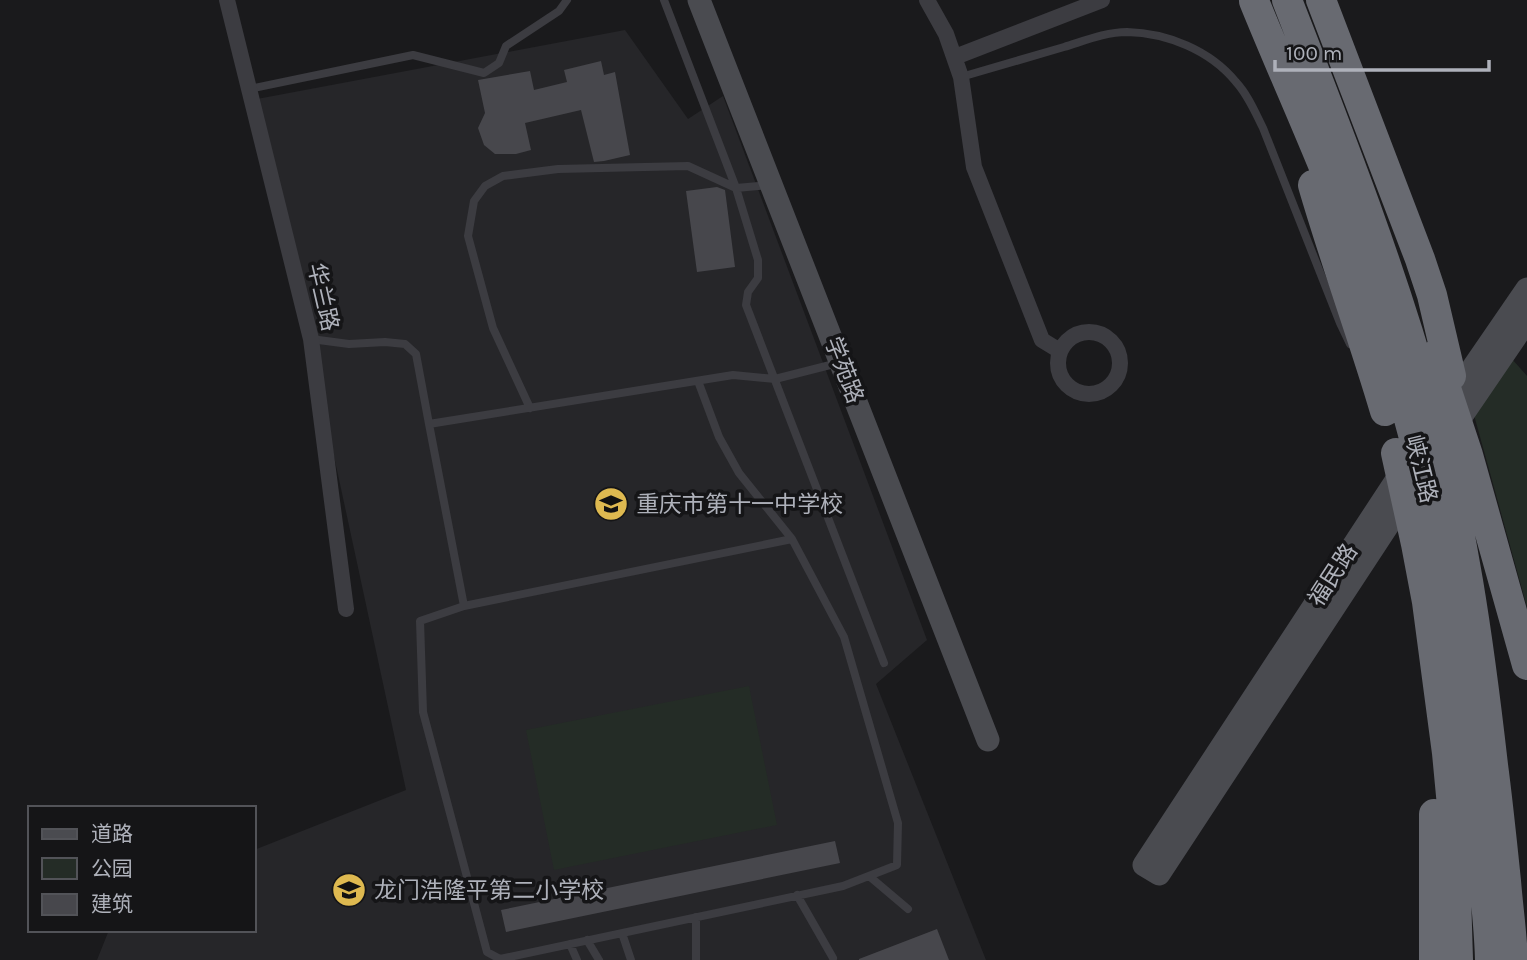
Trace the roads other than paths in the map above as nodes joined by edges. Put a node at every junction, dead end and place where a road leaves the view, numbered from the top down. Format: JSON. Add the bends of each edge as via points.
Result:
{"nodes":[{"id":1,"x":227,"y":0,"type":"edge"},
{"id":2,"x":567,"y":0,"type":"edge"},
{"id":3,"x":664,"y":0,"type":"edge"},
{"id":4,"x":699,"y":0,"type":"edge"},
{"id":5,"x":927,"y":0,"type":"edge"},
{"id":6,"x":1102,"y":0,"type":"edge"},
{"id":7,"x":1287,"y":0,"type":"edge"},
{"id":8,"x":1321,"y":0,"type":"edge"},
{"id":9,"x":1254,"y":1,"type":"edge"},
{"id":10,"x":1342,"y":30,"type":"dead end"},
{"id":11,"x":955,"y":57,"type":"junction"},
{"id":12,"x":1277,"y":57,"type":"junction"},
{"id":13,"x":961,"y":77,"type":"junction"},
{"id":14,"x":1320,"y":85,"type":"junction"},
{"id":15,"x":249,"y":89,"type":"junction"},
{"id":16,"x":1356,"y":92,"type":"junction"},
{"id":17,"x":771,"y":184,"type":"junction"},
{"id":18,"x":736,"y":187,"type":"junction"},
{"id":19,"x":1527,"y":289,"type":"edge"},
{"id":20,"x":1527,"y":320,"type":"edge"},
{"id":21,"x":311,"y":339,"type":"junction"},
{"id":22,"x":1499,"y":343,"type":"junction"},
{"id":23,"x":1060,"y":351,"type":"dead end"},
{"id":24,"x":1354,"y":351,"type":"dead end"},
{"id":25,"x":841,"y":362,"type":"junction"},
{"id":26,"x":1360,"y":364,"type":"dead end"},
{"id":27,"x":775,"y":379,"type":"junction"},
{"id":28,"x":698,"y":381,"type":"junction"},
{"id":29,"x":530,"y":408,"type":"junction"},
{"id":30,"x":1386,"y":413,"type":"junction"},
{"id":31,"x":429,"y":424,"type":"junction"},
{"id":32,"x":1468,"y":455,"type":"junction"},
{"id":33,"x":792,"y":539,"type":"junction"},
{"id":34,"x":464,"y":606,"type":"junction"},
{"id":35,"x":346,"y":609,"type":"dead end"},
{"id":36,"x":1516,"y":626,"type":"junction"},
{"id":37,"x":1527,"y":655,"type":"edge"},
{"id":38,"x":884,"y":663,"type":"dead end"},
{"id":39,"x":1527,"y":666,"type":"edge"},
{"id":40,"x":988,"y":740,"type":"dead end"},
{"id":41,"x":1485,"y":787,"type":"junction"},
{"id":42,"x":1152,"y":870,"type":"dead end"},
{"id":43,"x":869,"y":876,"type":"junction"},
{"id":44,"x":797,"y":895,"type":"junction"},
{"id":45,"x":908,"y":909,"type":"dead end"},
{"id":46,"x":696,"y":917,"type":"junction"},
{"id":47,"x":622,"y":933,"type":"junction"},
{"id":48,"x":587,"y":940,"type":"junction"},
{"id":49,"x":570,"y":944,"type":"junction"},
{"id":50,"x":1527,"y":946,"type":"edge"},
{"id":51,"x":1446,"y":948,"type":"edge"},
{"id":52,"x":833,"y":958,"type":"edge"},
{"id":53,"x":577,"y":960,"type":"edge"},
{"id":54,"x":599,"y":960,"type":"edge"},
{"id":55,"x":631,"y":960,"type":"edge"},
{"id":56,"x":696,"y":960,"type":"edge"},
{"id":57,"x":1490,"y":960,"type":"edge"},
{"id":58,"x":1511,"y":960,"type":"edge"}],
"edges":[{"from":1,"to":15,"type":"street","name":"华兰路"},
{"from":2,"to":15,"type":"lane","via":[[559,12],[506,46],[499,63],[484,73],[413,55]]},
{"from":3,"to":18,"type":"lane"},
{"from":4,"to":17,"type":"street","name":"学苑路"},
{"from":5,"to":11,"type":"street"},
{"from":6,"to":11,"type":"street"},
{"from":7,"to":14,"type":"highway","name":"峡江路"},
{"from":8,"to":16,"type":"highway"},
{"from":9,"to":12,"type":"highway","name":"峡江路"},
{"from":10,"to":16,"type":"lane"},
{"from":11,"to":13,"type":"street"},
{"from":12,"to":30,"type":"highway","via":[[1325,226]]},
{"from":12,"to":41,"type":"highway","name":"峡江路","via":[[1346,222],[1406,409],[1437,536]]},
{"from":13,"to":23,"type":"street","via":[[974,167],[1042,340]]},
{"from":13,"to":24,"type":"lane","via":[[1124,32],[1171,39],[1216,62],[1236,81],[1264,128]]},
{"from":14,"to":32,"type":"highway","via":[[1406,272]]},
{"from":14,"to":41,"type":"highway","name":"峡江路","via":[[1391,280],[1446,467],[1480,654]]},
{"from":15,"to":21,"type":"street","name":"华兰路"},
{"from":16,"to":32,"type":"highway","via":[[1433,295]]},
{"from":17,"to":18,"type":"lane"},
{"from":17,"to":25,"type":"street","name":"学苑路"},
{"from":18,"to":27,"type":"lane","via":[[758,260],[758,278],[746,305]]},
{"from":18,"to":29,"type":"lane","via":[[688,166],[558,169],[503,176],[485,186],[474,201],[468,236],[493,328]]},
{"from":19,"to":22,"type":"street","name":"福民路"},
{"from":20,"to":22,"type":"street","name":"福民路"},
{"from":21,"to":31,"type":"lane","via":[[405,344],[416,354]]},
{"from":21,"to":35,"type":"street","name":"华兰路"},
{"from":22,"to":42,"type":"street","name":"福民路"},
{"from":25,"to":27,"type":"lane"},
{"from":25,"to":40,"type":"street","name":"学苑路"},
{"from":26,"to":30,"type":"lane"},
{"from":27,"to":28,"type":"lane","via":[[733,376]]},
{"from":27,"to":38,"type":"lane"},
{"from":28,"to":29,"type":"lane"},
{"from":28,"to":33,"type":"lane","via":[[719,437],[739,473]]},
{"from":29,"to":31,"type":"lane"},
{"from":30,"to":51,"type":"highway","via":[[1416,544],[1435,659]]},
{"from":31,"to":34,"type":"lane"},
{"from":32,"to":36,"type":"highway"},
{"from":33,"to":34,"type":"lane"},
{"from":33,"to":43,"type":"lane","via":[[844,637],[898,823],[897,865]]},
{"from":34,"to":49,"type":"lane","via":[[421,621],[423,712],[487,952],[500,959]]},
{"from":36,"to":37,"type":"highway"},
{"from":36,"to":39,"type":"highway"},
{"from":41,"to":57,"type":"highway","name":"峡江路"},
{"from":41,"to":58,"type":"highway","name":"峡江路"},
{"from":43,"to":44,"type":"lane"},
{"from":43,"to":45,"type":"lane"},
{"from":44,"to":46,"type":"lane"},
{"from":44,"to":52,"type":"lane"},
{"from":46,"to":47,"type":"lane"},
{"from":46,"to":56,"type":"lane"},
{"from":47,"to":48,"type":"lane"},
{"from":47,"to":55,"type":"lane"},
{"from":48,"to":49,"type":"lane"},
{"from":48,"to":54,"type":"lane"},
{"from":49,"to":53,"type":"lane"},
{"from":50,"to":58,"type":"highway"}]}
